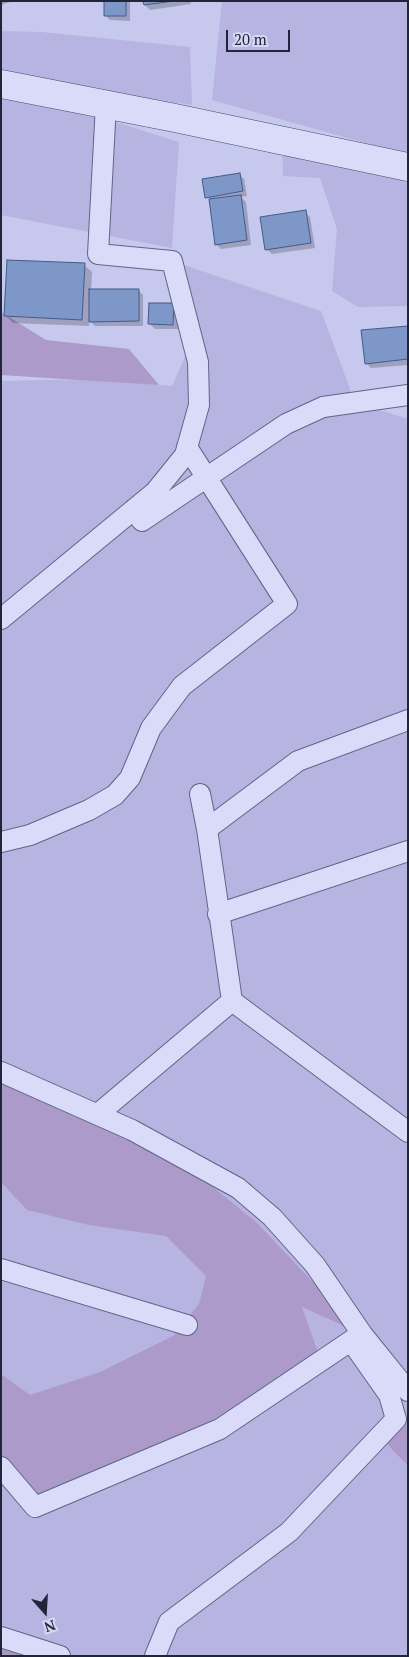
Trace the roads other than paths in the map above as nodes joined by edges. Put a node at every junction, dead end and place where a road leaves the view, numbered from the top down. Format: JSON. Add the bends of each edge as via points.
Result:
{"nodes":[{"id":1,"x":1,"y":84,"type":"edge"},
{"id":2,"x":106,"y":104,"type":"junction"},
{"id":3,"x":408,"y":167,"type":"edge"},
{"id":4,"x":408,"y":395,"type":"edge"},
{"id":5,"x":187,"y":447,"type":"junction"},
{"id":6,"x":207,"y":478,"type":"junction"},
{"id":7,"x":134,"y":509,"type":"junction"},
{"id":8,"x":1,"y":618,"type":"edge"},
{"id":9,"x":408,"y":720,"type":"edge"},
{"id":10,"x":200,"y":794,"type":"dead end"},
{"id":11,"x":207,"y":829,"type":"junction"},
{"id":12,"x":1,"y":842,"type":"edge"},
{"id":13,"x":408,"y":850,"type":"edge"},
{"id":14,"x":218,"y":914,"type":"junction"},
{"id":15,"x":232,"y":1001,"type":"junction"},
{"id":16,"x":1,"y":1072,"type":"edge"},
{"id":17,"x":98,"y":1114,"type":"junction"},
{"id":18,"x":408,"y":1132,"type":"edge"},
{"id":19,"x":1,"y":1269,"type":"edge"},
{"id":20,"x":187,"y":1325,"type":"dead end"},
{"id":21,"x":356,"y":1337,"type":"junction"},
{"id":22,"x":408,"y":1392,"type":"edge"},
{"id":23,"x":1,"y":1468,"type":"edge"},
{"id":24,"x":1,"y":1636,"type":"edge"},
{"id":25,"x":60,"y":1656,"type":"edge"},
{"id":26,"x":155,"y":1656,"type":"edge"}],
"edges":[{"from":1,"to":2,"type":"street"},
{"from":2,"to":3,"type":"street"},
{"from":2,"to":5,"type":"street","via":[[98,254],[172,261],[198,362],[199,405]]},
{"from":4,"to":6,"type":"street","via":[[323,407],[286,424]]},
{"from":5,"to":6,"type":"street"},
{"from":5,"to":7,"type":"street","via":[[185,455],[155,492]]},
{"from":6,"to":7,"type":"street","via":[[142,521]]},
{"from":6,"to":12,"type":"street","via":[[287,604],[182,686],[151,728],[130,778],[115,795],[89,810],[30,835]]},
{"from":7,"to":8,"type":"street"},
{"from":9,"to":11,"type":"street","via":[[298,761]]},
{"from":10,"to":11,"type":"street"},
{"from":11,"to":14,"type":"street"},
{"from":13,"to":14,"type":"street"},
{"from":14,"to":15,"type":"street"},
{"from":15,"to":17,"type":"street"},
{"from":15,"to":18,"type":"street"},
{"from":16,"to":17,"type":"street"},
{"from":17,"to":21,"type":"street","via":[[238,1188],[272,1217],[315,1265]]},
{"from":19,"to":20,"type":"street"},
{"from":21,"to":22,"type":"street"},
{"from":21,"to":23,"type":"street","via":[[220,1429],[35,1507]]},
{"from":21,"to":26,"type":"street","via":[[389,1395],[396,1419],[289,1532],[169,1622]]},
{"from":24,"to":25,"type":"street"}]}
